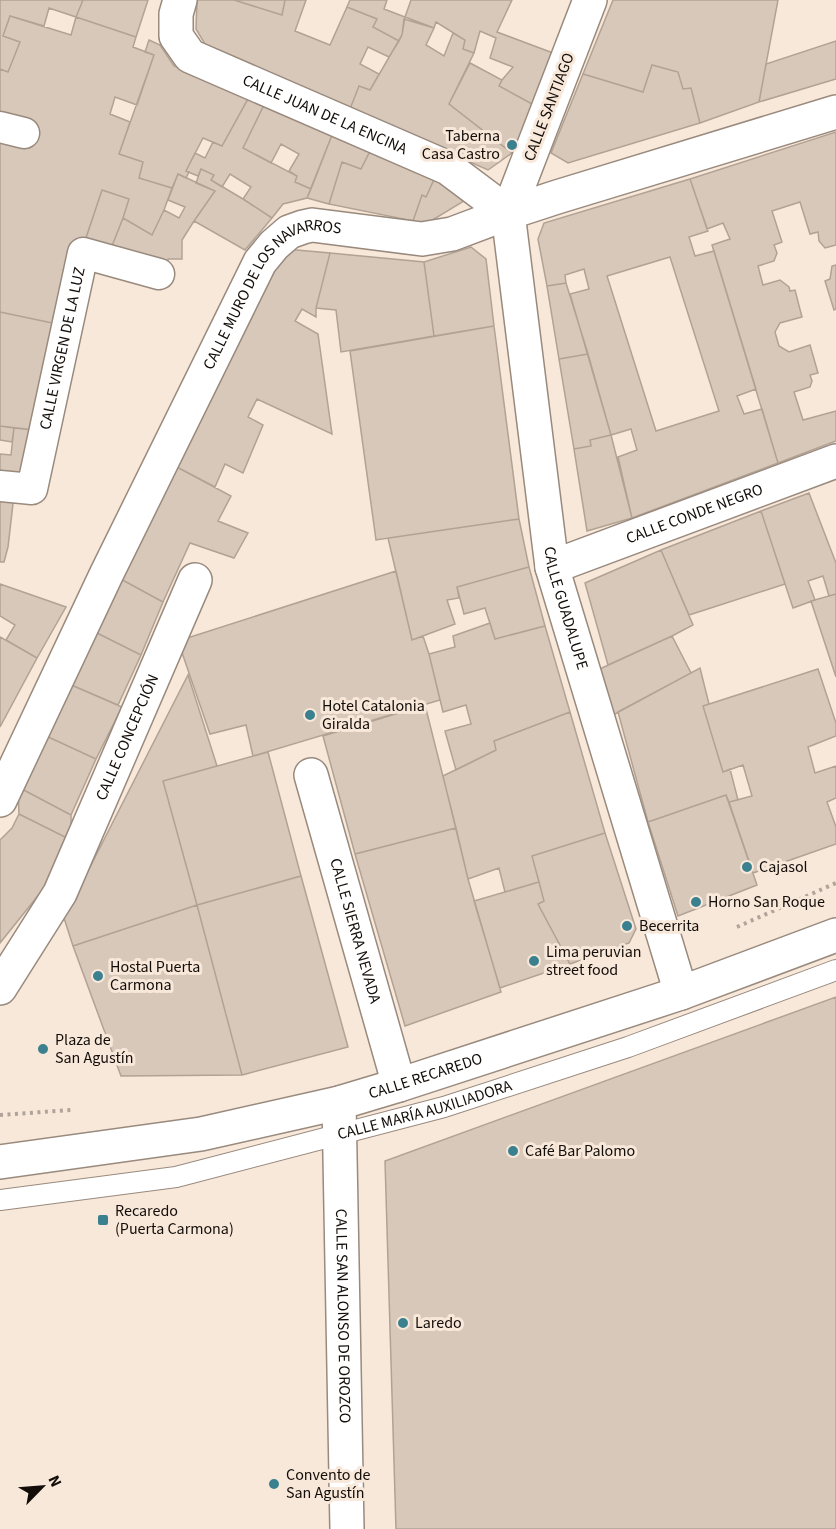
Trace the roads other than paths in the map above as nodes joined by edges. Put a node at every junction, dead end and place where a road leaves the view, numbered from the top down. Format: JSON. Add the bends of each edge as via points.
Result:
{"nodes":[{"id":1,"x":180,"y":0,"type":"edge"},
{"id":2,"x":590,"y":0,"type":"edge"},
{"id":3,"x":836,"y":112,"type":"edge"},
{"id":4,"x":508,"y":213,"type":"junction"},
{"id":5,"x":159,"y":274,"type":"dead end"},
{"id":6,"x":836,"y":461,"type":"edge"},
{"id":7,"x":0,"y":486,"type":"edge"},
{"id":8,"x":552,"y":567,"type":"junction"},
{"id":9,"x":195,"y":580,"type":"dead end"},
{"id":10,"x":311,"y":775,"type":"dead end"},
{"id":11,"x":0,"y":800,"type":"edge"},
{"id":12,"x":836,"y":935,"type":"edge"},
{"id":13,"x":836,"y":970,"type":"edge"},
{"id":14,"x":0,"y":988,"type":"edge"},
{"id":15,"x":681,"y":993,"type":"junction"},
{"id":16,"x":399,"y":1085,"type":"junction"},
{"id":17,"x":339,"y":1103,"type":"junction"},
{"id":18,"x":339,"y":1135,"type":"junction"},
{"id":19,"x":0,"y":1162,"type":"edge"},
{"id":20,"x":0,"y":1200,"type":"edge"},
{"id":21,"x":347,"y":1529,"type":"edge"}],
"edges":[{"from":1,"to":4,"type":"street","name":"CALLE JUAN DE LA ENCINA","via":[[176,36],[190,56],[448,168]]},
{"from":2,"to":4,"type":"street","name":"CALLE SANTIAGO"},
{"from":3,"to":4,"type":"street","name":"CALLE MURO DE LOS NAVARROS"},
{"from":4,"to":8,"type":"street","name":"CALLE GUADALUPE"},
{"from":4,"to":11,"type":"street","name":"CALLE MURO DE LOS NAVARROS","via":[[452,234],[422,239],[312,225],[289,232],[274,245],[260,262],[100,585]]},
{"from":5,"to":7,"type":"street","name":"CALLE VIRGEN DE LA LUZ","via":[[83,253],[32,489]]},
{"from":6,"to":8,"type":"street","name":"CALLE CONDE NEGRO"},
{"from":8,"to":15,"type":"street","name":"CALLE GUADALUPE"},
{"from":9,"to":14,"type":"street","name":"CALLE CONCEPCIÓN","via":[[60,893]]},
{"from":10,"to":16,"type":"street","name":"CALLE SIERRA NEVADA"},
{"from":12,"to":15,"type":"street","name":"CALLE RECAREDO"},
{"from":13,"to":18,"type":"lane","name":"CALLE MARÍA AUXILIADORA","via":[[628,1047],[444,1107]]},
{"from":15,"to":16,"type":"street","name":"CALLE RECAREDO"},
{"from":16,"to":17,"type":"street","name":"CALLE RECAREDO"},
{"from":17,"to":18,"type":"street","name":"CALLE SAN ALONSO DE OROZCO"},
{"from":17,"to":19,"type":"street","name":"CALLE RECAREDO","via":[[201,1134]]},
{"from":18,"to":20,"type":"lane","name":"CALLE MARÍA AUXILIADORA","via":[[176,1178]]},
{"from":18,"to":21,"type":"street","name":"CALLE SAN ALONSO DE OROZCO"}]}
